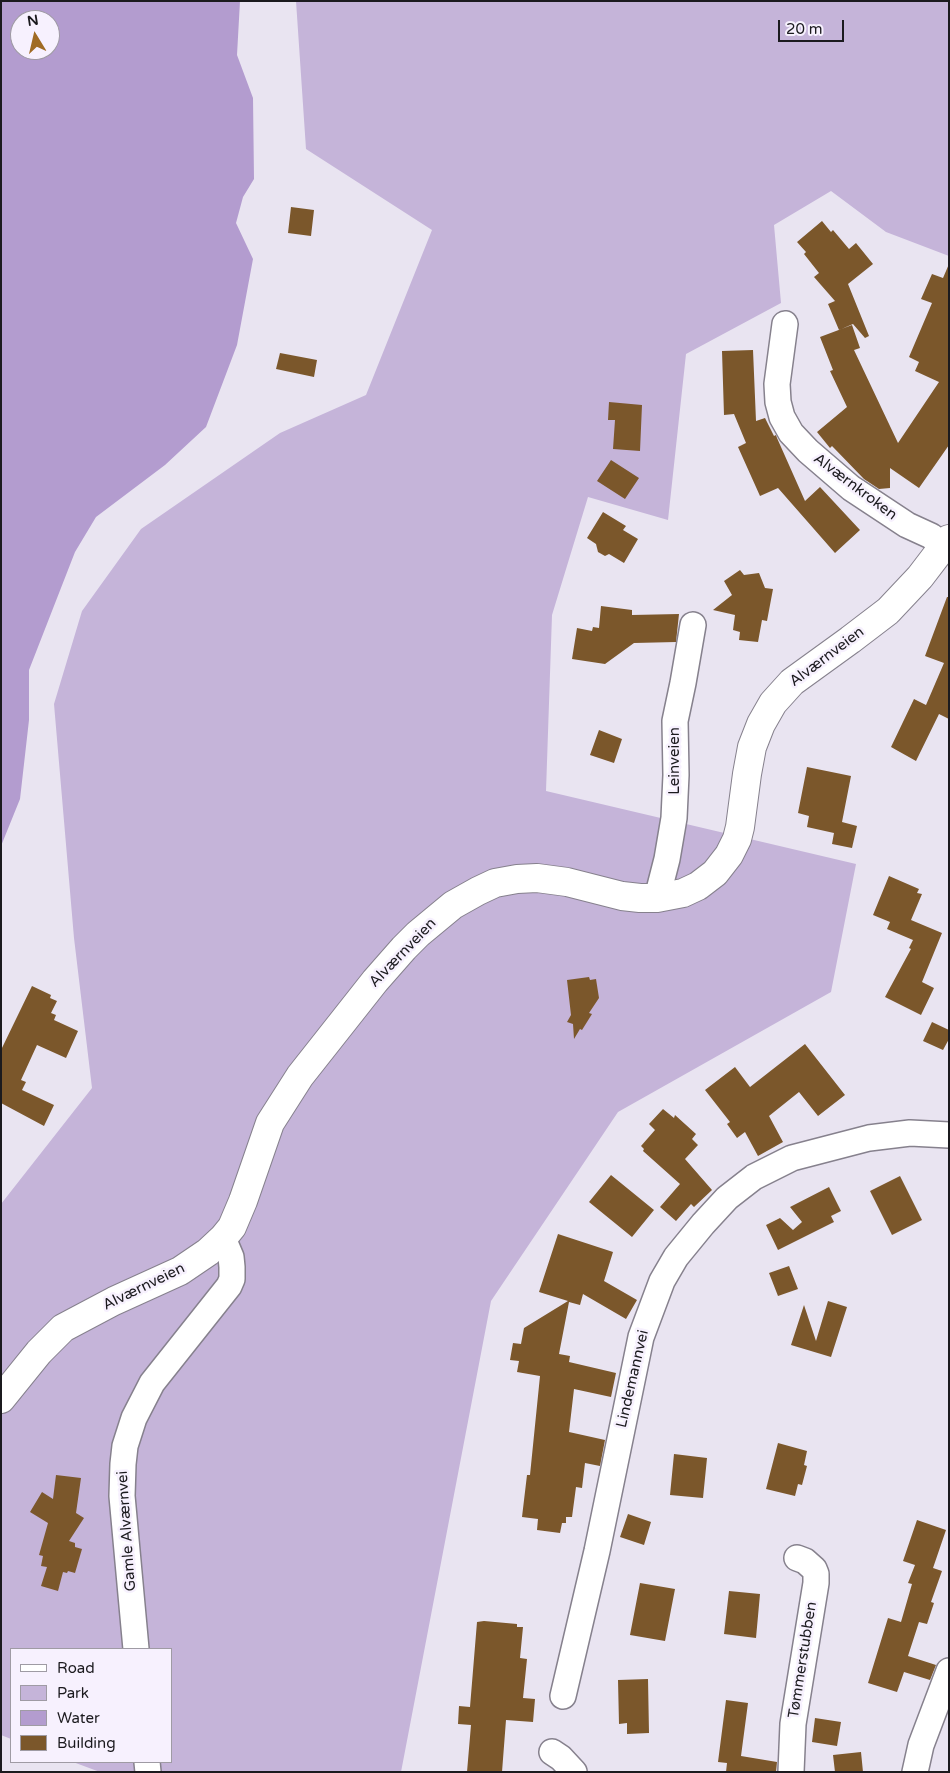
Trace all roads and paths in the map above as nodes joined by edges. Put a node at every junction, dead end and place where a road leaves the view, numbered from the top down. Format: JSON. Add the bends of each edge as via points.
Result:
{"nodes":[{"id":1,"x":784,"y":324,"type":"dead end"},
{"id":2,"x":946,"y":542,"type":"edge"},
{"id":3,"x":693,"y":625,"type":"dead end"},
{"id":4,"x":657,"y":898,"type":"junction"},
{"id":5,"x":949,"y":1135,"type":"edge"},
{"id":6,"x":223,"y":1238,"type":"junction"},
{"id":7,"x":1,"y":1399,"type":"edge"},
{"id":8,"x":797,"y":1558,"type":"dead end"},
{"id":9,"x":136,"y":1648,"type":"edge"},
{"id":10,"x":949,"y":1671,"type":"edge"},
{"id":11,"x":563,"y":1696,"type":"dead end"},
{"id":12,"x":550,"y":1764,"type":"edge"},
{"id":13,"x":574,"y":1772,"type":"edge"},
{"id":14,"x":791,"y":1772,"type":"edge"},
{"id":15,"x":915,"y":1772,"type":"edge"}],
"edges":[{"from":1,"to":2,"type":"street","name":"Alværnkroken","via":[[778,402],[791,433],[851,488],[907,525]]},
{"from":2,"to":4,"type":"main road","name":"Alværnveien","via":[[920,577],[888,611],[792,682],[773,703],[752,747],[740,827],[729,855],[715,874],[698,886],[684,893]]},
{"from":3,"to":4,"type":"street","name":"Leinveien","via":[[674,721],[674,818],[668,859]]},
{"from":4,"to":6,"type":"main road","name":"Alværnveien","via":[[622,896],[546,879],[517,879],[478,890],[437,917],[375,981],[282,1102],[270,1123],[235,1223]]},
{"from":5,"to":11,"type":"street","name":"Lindemannvei","via":[[910,1132],[869,1138],[792,1158],[754,1177],[727,1198],[676,1257],[662,1281],[641,1337]]},
{"from":6,"to":7,"type":"main road","name":"Alværnveien","via":[[180,1271],[64,1328],[39,1352]]},
{"from":6,"to":9,"type":"street","name":"Gamle Alværnvei","via":[[231,1257],[232,1279],[229,1286],[152,1383],[134,1418],[126,1446],[122,1496]]},
{"from":8,"to":14,"type":"street","name":"Tømmerstubben","via":[[814,1569],[816,1583],[793,1724]]},
{"from":10,"to":15,"type":"street","via":[[921,1745]]},
{"from":12,"to":13,"type":"street","via":[[561,1758]]}]}
